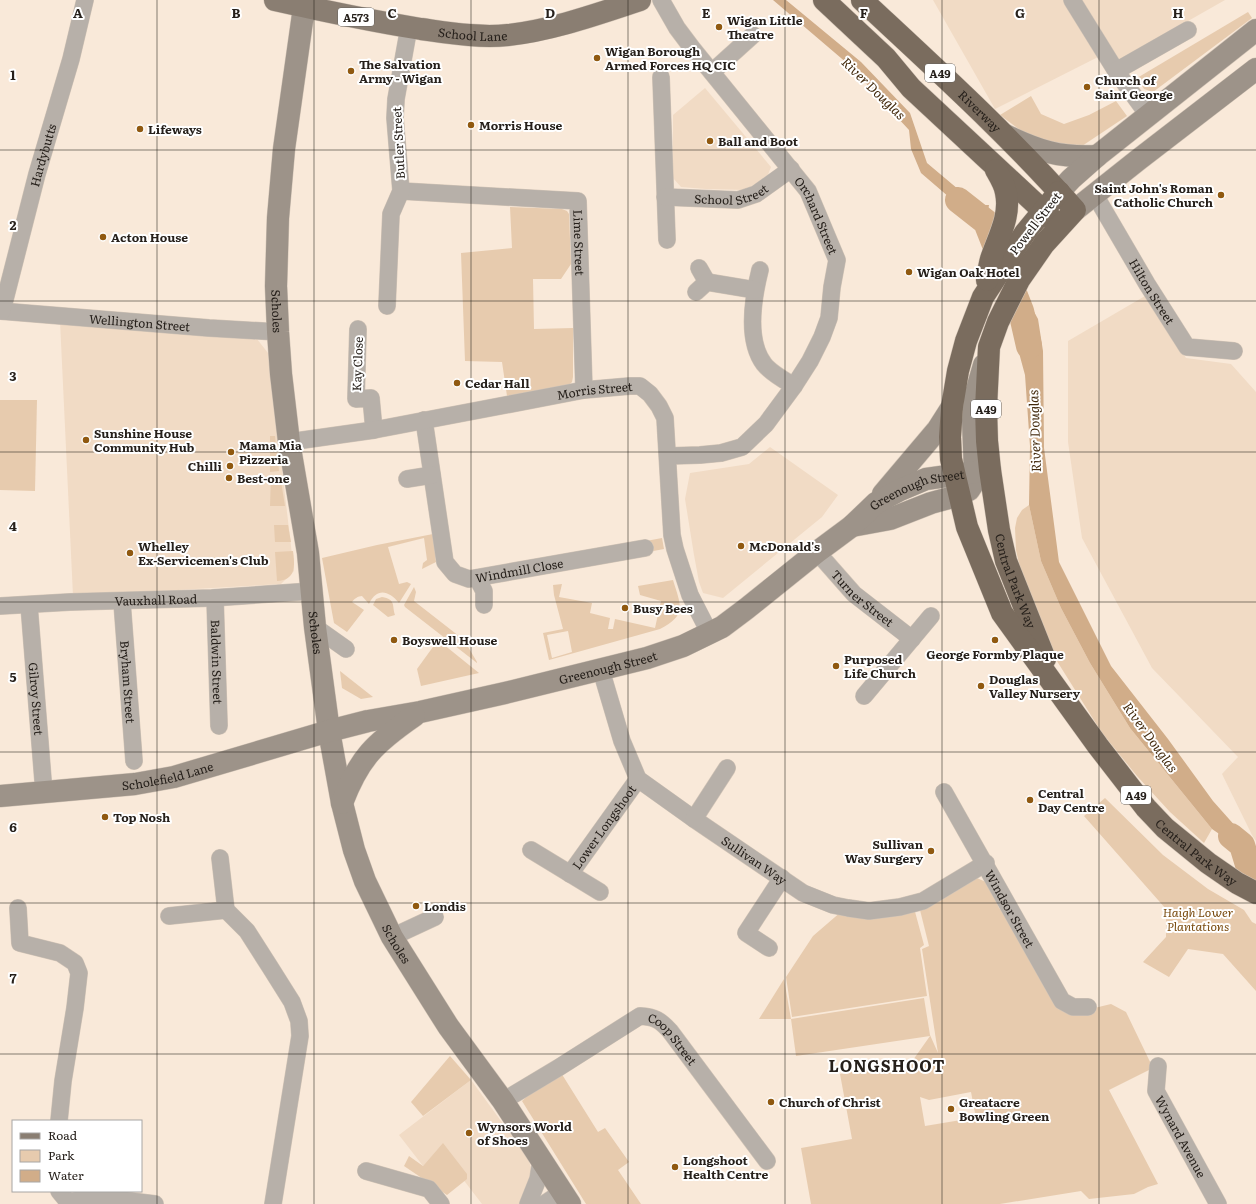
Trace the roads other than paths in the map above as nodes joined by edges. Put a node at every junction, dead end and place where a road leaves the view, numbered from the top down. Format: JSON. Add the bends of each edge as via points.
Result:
{"nodes":[{"id":1,"x":85,"y":0,"type":"edge"},
{"id":2,"x":275,"y":0,"type":"edge"},
{"id":3,"x":640,"y":0,"type":"edge"},
{"id":4,"x":661,"y":0,"type":"edge"},
{"id":5,"x":824,"y":0,"type":"edge"},
{"id":6,"x":862,"y":0,"type":"edge"},
{"id":7,"x":1072,"y":0,"type":"edge"},
{"id":8,"x":304,"y":3,"type":"edge"},
{"id":9,"x":409,"y":27,"type":"junction"},
{"id":10,"x":1188,"y":30,"type":"dead end"},
{"id":11,"x":1256,"y":30,"type":"edge"},
{"id":12,"x":753,"y":35,"type":"dead end"},
{"id":13,"x":1256,"y":69,"type":"edge"},
{"id":14,"x":1116,"y":70,"type":"junction"},
{"id":15,"x":712,"y":72,"type":"junction"},
{"id":16,"x":661,"y":77,"type":"dead end"},
{"id":17,"x":1148,"y":115,"type":"junction"},
{"id":18,"x":1004,"y":135,"type":"junction"},
{"id":19,"x":1097,"y":156,"type":"junction"},
{"id":20,"x":991,"y":162,"type":"junction"},
{"id":21,"x":791,"y":169,"type":"junction"},
{"id":22,"x":401,"y":191,"type":"junction"},
{"id":23,"x":1059,"y":192,"type":"junction"},
{"id":24,"x":1095,"y":195,"type":"junction"},
{"id":25,"x":665,"y":198,"type":"junction"},
{"id":26,"x":1075,"y":210,"type":"junction"},
{"id":27,"x":1043,"y":211,"type":"junction"},
{"id":28,"x":1060,"y":226,"type":"junction"},
{"id":29,"x":667,"y":240,"type":"dead end"},
{"id":30,"x":999,"y":264,"type":"junction"},
{"id":31,"x":760,"y":270,"type":"dead end"},
{"id":32,"x":701,"y":281,"type":"dead end"},
{"id":33,"x":755,"y":290,"type":"junction"},
{"id":34,"x":387,"y":306,"type":"dead end"},
{"id":35,"x":1,"y":311,"type":"edge"},
{"id":36,"x":358,"y":329,"type":"dead end"},
{"id":37,"x":278,"y":332,"type":"junction"},
{"id":38,"x":1234,"y":351,"type":"dead end"},
{"id":39,"x":794,"y":386,"type":"junction"},
{"id":40,"x":584,"y":390,"type":"junction"},
{"id":41,"x":952,"y":407,"type":"junction"},
{"id":42,"x":424,"y":420,"type":"junction"},
{"id":43,"x":374,"y":430,"type":"junction"},
{"id":44,"x":289,"y":442,"type":"junction"},
{"id":45,"x":668,"y":456,"type":"junction"},
{"id":46,"x":432,"y":475,"type":"junction"},
{"id":47,"x":970,"y":478,"type":"junction"},
{"id":48,"x":407,"y":480,"type":"dead end"},
{"id":49,"x":876,"y":503,"type":"junction"},
{"id":50,"x":852,"y":526,"type":"junction"},
{"id":51,"x":645,"y":548,"type":"dead end"},
{"id":52,"x":817,"y":552,"type":"junction"},
{"id":53,"x":477,"y":578,"type":"junction"},
{"id":54,"x":312,"y":592,"type":"junction"},
{"id":55,"x":215,"y":598,"type":"junction"},
{"id":56,"x":122,"y":602,"type":"junction"},
{"id":57,"x":30,"y":605,"type":"junction"},
{"id":58,"x":484,"y":605,"type":"dead end"},
{"id":59,"x":0,"y":606,"type":"edge"},
{"id":60,"x":931,"y":616,"type":"dead end"},
{"id":61,"x":316,"y":627,"type":"junction"},
{"id":62,"x":710,"y":634,"type":"junction"},
{"id":63,"x":912,"y":639,"type":"junction"},
{"id":64,"x":346,"y":649,"type":"dead end"},
{"id":65,"x":601,"y":670,"type":"junction"},
{"id":66,"x":1057,"y":688,"type":"junction"},
{"id":67,"x":864,"y":696,"type":"dead end"},
{"id":68,"x":420,"y":712,"type":"junction"},
{"id":69,"x":219,"y":726,"type":"dead end"},
{"id":70,"x":329,"y":731,"type":"junction"},
{"id":71,"x":134,"y":761,"type":"dead end"},
{"id":72,"x":727,"y":768,"type":"dead end"},
{"id":73,"x":638,"y":779,"type":"junction"},
{"id":74,"x":44,"y":792,"type":"junction"},
{"id":75,"x":944,"y":792,"type":"dead end"},
{"id":76,"x":0,"y":796,"type":"edge"},
{"id":77,"x":342,"y":803,"type":"junction"},
{"id":78,"x":694,"y":819,"type":"junction"},
{"id":79,"x":531,"y":850,"type":"dead end"},
{"id":80,"x":220,"y":858,"type":"dead end"},
{"id":81,"x":986,"y":863,"type":"junction"},
{"id":82,"x":570,"y":874,"type":"junction"},
{"id":83,"x":782,"y":878,"type":"junction"},
{"id":84,"x":600,"y":892,"type":"dead end"},
{"id":85,"x":1256,"y":893,"type":"edge"},
{"id":86,"x":18,"y":908,"type":"dead end"},
{"id":87,"x":226,"y":910,"type":"junction"},
{"id":88,"x":169,"y":916,"type":"dead end"},
{"id":89,"x":435,"y":917,"type":"dead end"},
{"id":90,"x":392,"y":937,"type":"junction"},
{"id":91,"x":768,"y":948,"type":"dead end"},
{"id":92,"x":1088,"y":1007,"type":"dead end"},
{"id":93,"x":1158,"y":1066,"type":"dead end"},
{"id":94,"x":503,"y":1101,"type":"junction"},
{"id":95,"x":59,"y":1120,"type":"edge"},
{"id":96,"x":541,"y":1160,"type":"junction"},
{"id":97,"x":767,"y":1161,"type":"dead end"},
{"id":98,"x":366,"y":1171,"type":"dead end"},
{"id":99,"x":566,"y":1198,"type":"edge"},
{"id":100,"x":65,"y":1199,"type":"edge"},
{"id":101,"x":156,"y":1204,"type":"edge"},
{"id":102,"x":273,"y":1204,"type":"edge"},
{"id":103,"x":441,"y":1204,"type":"edge"},
{"id":104,"x":528,"y":1204,"type":"edge"},
{"id":105,"x":544,"y":1204,"type":"edge"},
{"id":106,"x":1218,"y":1204,"type":"edge"}],
"edges":[{"from":1,"to":35,"type":"street","name":"Hardybutts"},
{"from":2,"to":8,"type":"main road","number":"A573"},
{"from":3,"to":9,"type":"main road","name":"School Lane","number":"A573","via":[[583,19],[507,35],[451,33]]},
{"from":4,"to":15,"type":"street","name":"Orchard Street","via":[[677,28]]},
{"from":5,"to":20,"type":"highway","number":"A49","via":[[886,58],[911,88]]},
{"from":6,"to":18,"type":"highway","name":"Riverway","number":"A49"},
{"from":7,"to":14,"type":"street"},
{"from":8,"to":9,"type":"main road","name":"School Lane","number":"A573","via":[[337,14]]},
{"from":8,"to":37,"type":"main road","name":"Scholes","via":[[284,149],[278,218]]},
{"from":9,"to":22,"type":"street","name":"Butler Street","via":[[395,118]]},
{"from":10,"to":14,"type":"street"},
{"from":11,"to":17,"type":"main road","name":"Powell Street"},
{"from":12,"to":15,"type":"street"},
{"from":13,"to":24,"type":"main road","name":"Powell Street"},
{"from":14,"to":17,"type":"street"},
{"from":15,"to":21,"type":"street","name":"Orchard Street"},
{"from":16,"to":25,"type":"street"},
{"from":17,"to":19,"type":"main road","name":"Powell Street"},
{"from":18,"to":19,"type":"main road","via":[[1056,154]]},
{"from":18,"to":23,"type":"highway","name":"Riverway","number":"A49"},
{"from":19,"to":23,"type":"main road","name":"Powell Street"},
{"from":20,"to":27,"type":"highway","number":"A49"},
{"from":20,"to":30,"type":"highway","number":"A49","via":[[1006,193],[1007,209],[1001,234]]},
{"from":21,"to":25,"type":"street","name":"School Street","via":[[756,194],[738,200]]},
{"from":21,"to":39,"type":"street","name":"Orchard Street","via":[[808,191],[837,260],[829,318],[810,361]]},
{"from":22,"to":34,"type":"street","name":"Butler Street","via":[[391,214]]},
{"from":22,"to":40,"type":"street","name":"Lime Street","via":[[578,201]]},
{"from":23,"to":26,"type":"highway","name":"Riverway","number":"A49"},
{"from":23,"to":27,"type":"highway","name":"Powell Street","number":"A49"},
{"from":24,"to":26,"type":"main road","name":"Powell Street"},
{"from":24,"to":38,"type":"street","name":"Hilton Street","via":[[1187,347]]},
{"from":25,"to":29,"type":"street"},
{"from":26,"to":28,"type":"highway","name":"Powell Street","number":"A49"},
{"from":27,"to":28,"type":"highway","number":"A49"},
{"from":27,"to":30,"type":"highway","name":"Powell Street","number":"A49"},
{"from":28,"to":47,"type":"highway","name":"Powell Street","number":"A49","via":[[1019,280],[989,347],[987,441]]},
{"from":30,"to":41,"type":"highway","name":"Powell Street","number":"A49","via":[[966,341]]},
{"from":31,"to":33,"type":"street"},
{"from":32,"to":33,"type":"street"},
{"from":33,"to":39,"type":"street","via":[[752,330],[757,352],[765,365]]},
{"from":35,"to":37,"type":"street","name":"Wellington Street"},
{"from":36,"to":43,"type":"street","name":"Kay Close","via":[[356,399],[371,398]]},
{"from":37,"to":44,"type":"main road","name":"Scholes"},
{"from":39,"to":45,"type":"street","name":"Orchard Street","via":[[766,424],[742,448],[721,453]]},
{"from":40,"to":42,"type":"street","name":"Morris Street"},
{"from":40,"to":45,"type":"street","name":"Morris Street","via":[[640,386],[650,394],[665,418]]},
{"from":41,"to":47,"type":"highway","name":"Powell Street","number":"A49","via":[[951,458]]},
{"from":41,"to":49,"type":"main road","via":[[938,429]]},
{"from":42,"to":43,"type":"street","name":"Morris Street"},
{"from":42,"to":46,"type":"street","name":"Windmill Close"},
{"from":43,"to":44,"type":"street","name":"Morris Street"},
{"from":44,"to":54,"type":"main road","name":"Scholes"},
{"from":45,"to":62,"type":"street","name":"Morris Street","via":[[675,549],[690,594]]},
{"from":46,"to":48,"type":"street"},
{"from":46,"to":53,"type":"street","name":"Windmill Close","via":[[445,562],[455,574],[469,580]]},
{"from":47,"to":49,"type":"main road","name":"Greenough Street","via":[[920,481]]},
{"from":47,"to":50,"type":"main road","name":"Greenough Street","via":[[931,503],[890,519]]},
{"from":47,"to":66,"type":"highway","name":"Central Park Way","number":"A49"},
{"from":47,"to":66,"type":"highway","name":"Central Park Way","number":"A49","via":[[967,527],[1002,613]]},
{"from":49,"to":50,"type":"main road","name":"Greenough Street"},
{"from":50,"to":52,"type":"main road","name":"Greenough Street"},
{"from":51,"to":53,"type":"street","name":"Windmill Close"},
{"from":52,"to":62,"type":"main road","name":"Greenough Street","via":[[746,609]]},
{"from":52,"to":63,"type":"street","name":"Turner Street","via":[[854,594]]},
{"from":53,"to":58,"type":"street","via":[[484,591]]},
{"from":54,"to":55,"type":"street","name":"Vauxhall Road"},
{"from":54,"to":61,"type":"main road","name":"Scholes"},
{"from":55,"to":56,"type":"street","name":"Vauxhall Road"},
{"from":55,"to":69,"type":"street","name":"Baldwin Street"},
{"from":56,"to":57,"type":"street","name":"Vauxhall Road"},
{"from":56,"to":71,"type":"street","name":"Bryham Street"},
{"from":57,"to":59,"type":"street","name":"Vauxhall Road"},
{"from":57,"to":74,"type":"street","name":"Gilroy Street"},
{"from":60,"to":63,"type":"street"},
{"from":61,"to":64,"type":"street"},
{"from":61,"to":70,"type":"main road","name":"Scholes"},
{"from":62,"to":65,"type":"main road","name":"Greenough Street","via":[[647,658]]},
{"from":63,"to":67,"type":"street"},
{"from":65,"to":68,"type":"main road","name":"Greenough Street"},
{"from":65,"to":73,"type":"street","via":[[622,741]]},
{"from":66,"to":85,"type":"highway","name":"Central Park Way","number":"A49","via":[[1146,808],[1165,828],[1222,873]]},
{"from":68,"to":70,"type":"main road","name":"Greenough Street"},
{"from":68,"to":77,"type":"main road","via":[[372,749],[360,764]]},
{"from":70,"to":74,"type":"main road","name":"Scholefield Lane","via":[[174,777],[135,784]]},
{"from":70,"to":77,"type":"main road","name":"Scholes"},
{"from":72,"to":78,"type":"street"},
{"from":73,"to":78,"type":"street","name":"Sullivan Way"},
{"from":73,"to":82,"type":"street","name":"Lower Longshoot"},
{"from":74,"to":76,"type":"main road","name":"Scholefield Lane"},
{"from":75,"to":81,"type":"street","name":"Windsor Street"},
{"from":77,"to":90,"type":"main road","name":"Scholes","via":[[365,881]]},
{"from":78,"to":83,"type":"street","name":"Sullivan Way"},
{"from":79,"to":82,"type":"street","name":"Lower Longshoot"},
{"from":80,"to":87,"type":"street"},
{"from":81,"to":83,"type":"street","name":"Sullivan Way","via":[[923,901],[885,910],[859,910],[833,905],[804,893]]},
{"from":81,"to":92,"type":"street","name":"Windsor Street","via":[[1062,1001],[1073,1007]]},
{"from":82,"to":84,"type":"street","name":"Lower Longshoot"},
{"from":83,"to":91,"type":"street","via":[[746,933]]},
{"from":86,"to":95,"type":"street","via":[[20,943],[60,953],[75,963],[80,973]]},
{"from":87,"to":88,"type":"street"},
{"from":87,"to":102,"type":"street","via":[[247,931],[292,1002],[299,1021],[300,1036]]},
{"from":89,"to":90,"type":"street"},
{"from":90,"to":94,"type":"main road","name":"Scholes","via":[[448,1026]]},
{"from":93,"to":106,"type":"street","name":"Wynard Avenue","via":[[1156,1092]]},
{"from":94,"to":96,"type":"main road","name":"Scholes"},
{"from":94,"to":97,"type":"street","name":"Coop Street","via":[[640,1016],[651,1016],[662,1021]]},
{"from":96,"to":99,"type":"main road","name":"Scholes"},
{"from":96,"to":104,"type":"street","via":[[538,1179]]},
{"from":98,"to":103,"type":"street","via":[[429,1189]]},
{"from":99,"to":105,"type":"street"},
{"from":100,"to":101,"type":"street","via":[[97,1197]]}]}
